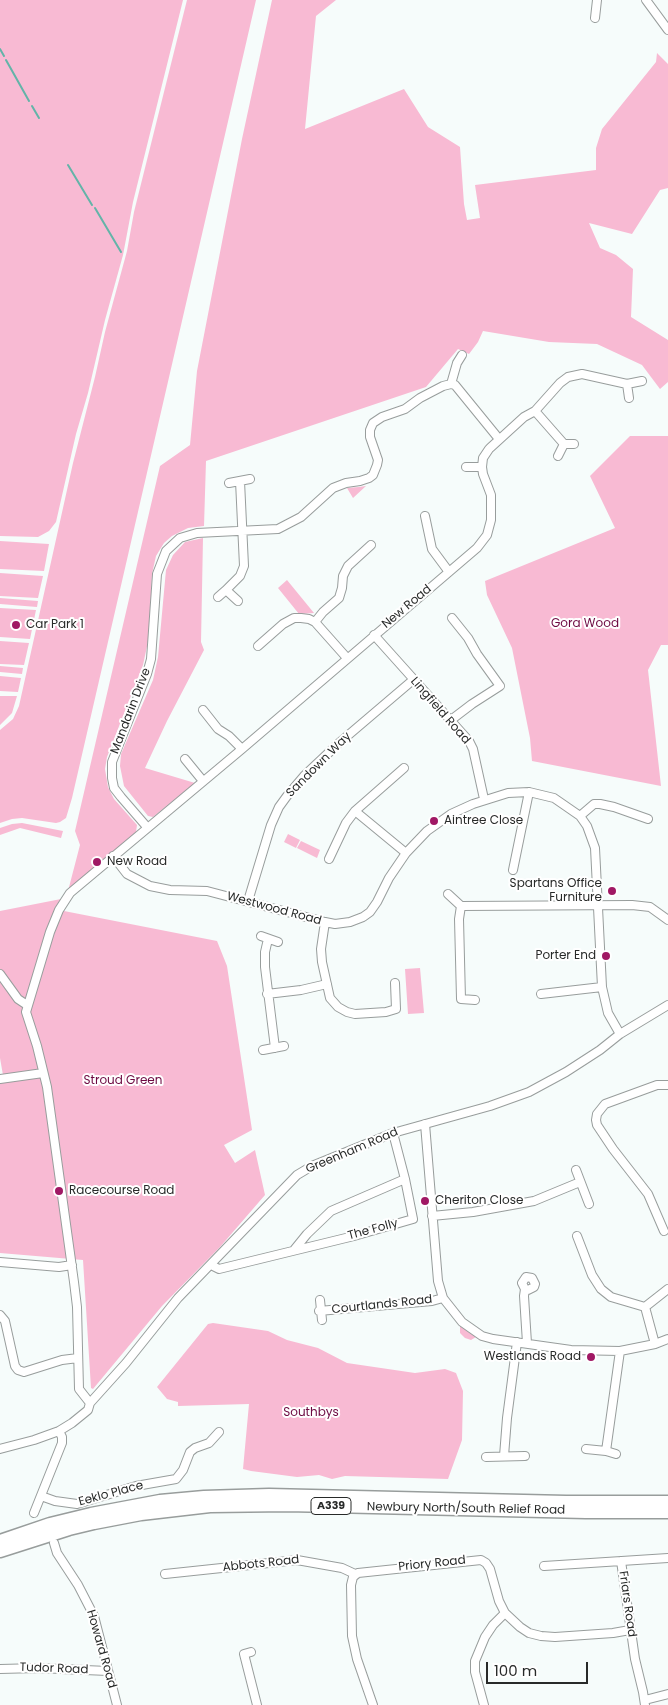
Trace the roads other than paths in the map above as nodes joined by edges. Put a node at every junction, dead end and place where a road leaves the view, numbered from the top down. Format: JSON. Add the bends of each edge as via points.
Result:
{"nodes":[{"id":1,"x":597,"y":0,"type":"edge"},
{"id":2,"x":646,"y":0,"type":"edge"},
{"id":3,"x":595,"y":18,"type":"dead end"},
{"id":4,"x":668,"y":30,"type":"edge"},
{"id":5,"x":462,"y":355,"type":"dead end"},
{"id":6,"x":642,"y":381,"type":"dead end"},
{"id":7,"x":451,"y":384,"type":"junction"},
{"id":8,"x":627,"y":384,"type":"junction"},
{"id":9,"x":629,"y":398,"type":"dead end"},
{"id":10,"x":536,"y":410,"type":"junction"},
{"id":11,"x":499,"y":440,"type":"junction"},
{"id":12,"x":564,"y":444,"type":"junction"},
{"id":13,"x":574,"y":444,"type":"dead end"},
{"id":14,"x":558,"y":456,"type":"dead end"},
{"id":15,"x":466,"y":466,"type":"dead end"},
{"id":16,"x":482,"y":466,"type":"junction"},
{"id":17,"x":250,"y":479,"type":"dead end"},
{"id":18,"x":240,"y":481,"type":"junction"},
{"id":19,"x":229,"y":483,"type":"dead end"},
{"id":20,"x":425,"y":516,"type":"dead end"},
{"id":21,"x":243,"y":531,"type":"junction"},
{"id":22,"x":372,"y":545,"type":"dead end"},
{"id":23,"x":449,"y":572,"type":"junction"},
{"id":24,"x":226,"y":590,"type":"junction"},
{"id":25,"x":218,"y":597,"type":"dead end"},
{"id":26,"x":238,"y":601,"type":"dead end"},
{"id":27,"x":452,"y":618,"type":"dead end"},
{"id":28,"x":315,"y":622,"type":"junction"},
{"id":29,"x":374,"y":635,"type":"junction"},
{"id":30,"x":258,"y":646,"type":"dead end"},
{"id":31,"x":347,"y":658,"type":"junction"},
{"id":32,"x":413,"y":680,"type":"junction"},
{"id":33,"x":203,"y":710,"type":"dead end"},
{"id":34,"x":451,"y":720,"type":"junction"},
{"id":35,"x":242,"y":749,"type":"junction"},
{"id":36,"x":185,"y":759,"type":"dead end"},
{"id":37,"x":404,"y":768,"type":"dead end"},
{"id":38,"x":203,"y":781,"type":"junction"},
{"id":39,"x":529,"y":792,"type":"junction"},
{"id":40,"x":484,"y":799,"type":"junction"},
{"id":41,"x":355,"y":811,"type":"junction"},
{"id":42,"x":580,"y":816,"type":"junction"},
{"id":43,"x":638,"y":816,"type":"junction"},
{"id":44,"x":648,"y":819,"type":"dead end"},
{"id":45,"x":635,"y":825,"type":"dead end"},
{"id":46,"x":148,"y":827,"type":"junction"},
{"id":47,"x":406,"y":853,"type":"junction"},
{"id":48,"x":113,"y":856,"type":"junction"},
{"id":49,"x":329,"y":860,"type":"dead end"},
{"id":50,"x":513,"y":870,"type":"dead end"},
{"id":51,"x":448,"y":894,"type":"dead end"},
{"id":52,"x":248,"y":901,"type":"junction"},
{"id":53,"x":598,"y":905,"type":"junction"},
{"id":54,"x":461,"y":906,"type":"junction"},
{"id":55,"x":668,"y":920,"type":"edge"},
{"id":56,"x":325,"y":922,"type":"junction"},
{"id":57,"x":278,"y":942,"type":"dead end"},
{"id":58,"x":0,"y":974,"type":"edge"},
{"id":59,"x":327,"y":984,"type":"junction"},
{"id":60,"x":395,"y":984,"type":"dead end"},
{"id":61,"x":602,"y":988,"type":"junction"},
{"id":62,"x":267,"y":994,"type":"junction"},
{"id":63,"x":542,"y":994,"type":"dead end"},
{"id":64,"x":475,"y":1000,"type":"dead end"},
{"id":65,"x":27,"y":1005,"type":"junction"},
{"id":66,"x":668,"y":1005,"type":"edge"},
{"id":67,"x":620,"y":1034,"type":"junction"},
{"id":68,"x":284,"y":1046,"type":"dead end"},
{"id":69,"x":274,"y":1048,"type":"junction"},
{"id":70,"x":262,"y":1050,"type":"dead end"},
{"id":71,"x":43,"y":1073,"type":"junction"},
{"id":72,"x":0,"y":1079,"type":"edge"},
{"id":73,"x":668,"y":1085,"type":"edge"},
{"id":74,"x":425,"y":1124,"type":"junction"},
{"id":75,"x":393,"y":1133,"type":"junction"},
{"id":76,"x":576,"y":1170,"type":"dead end"},
{"id":77,"x":405,"y":1179,"type":"junction"},
{"id":78,"x":580,"y":1182,"type":"junction"},
{"id":79,"x":589,"y":1204,"type":"dead end"},
{"id":80,"x":432,"y":1216,"type":"junction"},
{"id":81,"x":664,"y":1231,"type":"dead end"},
{"id":82,"x":577,"y":1236,"type":"dead end"},
{"id":83,"x":294,"y":1250,"type":"junction"},
{"id":84,"x":0,"y":1262,"type":"edge"},
{"id":85,"x":72,"y":1265,"type":"junction"},
{"id":86,"x":211,"y":1265,"type":"junction"},
{"id":87,"x":525,"y":1289,"type":"dead end"},
{"id":88,"x":668,"y":1289,"type":"edge"},
{"id":89,"x":443,"y":1298,"type":"junction"},
{"id":90,"x":320,"y":1300,"type":"dead end"},
{"id":91,"x":645,"y":1307,"type":"junction"},
{"id":92,"x":320,"y":1310,"type":"junction"},
{"id":93,"x":0,"y":1314,"type":"edge"},
{"id":94,"x":322,"y":1320,"type":"dead end"},
{"id":95,"x":668,"y":1339,"type":"edge"},
{"id":96,"x":517,"y":1342,"type":"junction"},
{"id":97,"x":527,"y":1343,"type":"junction"},
{"id":98,"x":655,"y":1344,"type":"junction"},
{"id":99,"x":620,"y":1351,"type":"junction"},
{"id":100,"x":78,"y":1358,"type":"junction"},
{"id":101,"x":90,"y":1403,"type":"junction"},
{"id":102,"x":59,"y":1431,"type":"junction"},
{"id":103,"x":219,"y":1432,"type":"dead end"},
{"id":104,"x":0,"y":1449,"type":"edge"},
{"id":105,"x":586,"y":1450,"type":"dead end"},
{"id":106,"x":606,"y":1451,"type":"junction"},
{"id":107,"x":616,"y":1454,"type":"dead end"},
{"id":108,"x":504,"y":1456,"type":"junction"},
{"id":109,"x":525,"y":1456,"type":"dead end"},
{"id":110,"x":486,"y":1457,"type":"dead end"},
{"id":111,"x":180,"y":1475,"type":"junction"},
{"id":112,"x":188,"y":1480,"type":"dead end"},
{"id":113,"x":41,"y":1496,"type":"junction"},
{"id":114,"x":668,"y":1502,"type":"edge"},
{"id":115,"x":668,"y":1512,"type":"edge"},
{"id":116,"x":34,"y":1513,"type":"dead end"},
{"id":117,"x":0,"y":1541,"type":"edge"},
{"id":118,"x":54,"y":1543,"type":"dead end"},
{"id":119,"x":0,"y":1552,"type":"edge"},
{"id":120,"x":668,"y":1558,"type":"edge"},
{"id":121,"x":620,"y":1561,"type":"junction"},
{"id":122,"x":544,"y":1566,"type":"dead end"},
{"id":123,"x":165,"y":1574,"type":"dead end"},
{"id":124,"x":355,"y":1574,"type":"junction"},
{"id":125,"x":505,"y":1614,"type":"junction"},
{"id":126,"x":630,"y":1630,"type":"junction"},
{"id":127,"x":251,"y":1652,"type":"dead end"},
{"id":128,"x":0,"y":1669,"type":"edge"},
{"id":129,"x":108,"y":1671,"type":"junction"},
{"id":130,"x":668,"y":1694,"type":"edge"},
{"id":131,"x":645,"y":1703,"type":"edge"},
{"id":132,"x":116,"y":1705,"type":"edge"},
{"id":133,"x":257,"y":1705,"type":"edge"},
{"id":134,"x":373,"y":1705,"type":"edge"},
{"id":135,"x":484,"y":1705,"type":"edge"}],
"edges":[{"from":1,"to":3,"type":"street"},
{"from":2,"to":4,"type":"street"},
{"from":5,"to":7,"type":"street"},
{"from":6,"to":8,"type":"street"},
{"from":7,"to":11,"type":"street","via":[[458,387]]},
{"from":7,"to":21,"type":"street","name":"Mandarin Drive","via":[[420,398],[405,409],[376,420],[370,437],[378,460],[369,478],[333,488],[301,517],[278,529]]},
{"from":8,"to":9,"type":"street"},
{"from":8,"to":10,"type":"street","via":[[574,374],[560,383]]},
{"from":10,"to":11,"type":"street"},
{"from":10,"to":12,"type":"street"},
{"from":11,"to":16,"type":"street","via":[[483,458]]},
{"from":12,"to":13,"type":"street"},
{"from":12,"to":14,"type":"street"},
{"from":15,"to":16,"type":"street"},
{"from":16,"to":23,"type":"street","name":"New Road","via":[[491,495],[489,530],[477,548]]},
{"from":17,"to":18,"type":"street"},
{"from":18,"to":19,"type":"street"},
{"from":18,"to":21,"type":"street"},
{"from":20,"to":23,"type":"street","via":[[432,548]]},
{"from":21,"to":24,"type":"street","via":[[243,571]]},
{"from":21,"to":46,"type":"street","name":"Mandarin Drive","via":[[187,535],[166,551],[160,565],[151,659],[111,770],[114,788]]},
{"from":22,"to":28,"type":"street","via":[[348,566],[338,598]]},
{"from":23,"to":29,"type":"street","name":"New Road"},
{"from":24,"to":25,"type":"street"},
{"from":24,"to":26,"type":"street"},
{"from":27,"to":34,"type":"street","via":[[502,689],[472,704]]},
{"from":28,"to":30,"type":"street","via":[[301,618],[288,620]]},
{"from":28,"to":31,"type":"street"},
{"from":29,"to":31,"type":"street","name":"New Road"},
{"from":29,"to":32,"type":"street","name":"Lingfield Road"},
{"from":31,"to":35,"type":"street","name":"New Road"},
{"from":32,"to":34,"type":"street","name":"Lingfield Road"},
{"from":32,"to":52,"type":"street","name":"Sandown Way","via":[[339,742],[287,796],[271,825]]},
{"from":33,"to":35,"type":"street","via":[[218,729]]},
{"from":34,"to":40,"type":"street","name":"Lingfield Road","via":[[473,749]]},
{"from":35,"to":38,"type":"street","name":"New Road"},
{"from":36,"to":38,"type":"street"},
{"from":37,"to":41,"type":"street"},
{"from":38,"to":46,"type":"street","name":"New Road"},
{"from":39,"to":40,"type":"street","name":"Westwood Road"},
{"from":39,"to":42,"type":"street","name":"Westwood Road","via":[[554,798]]},
{"from":39,"to":50,"type":"street"},
{"from":40,"to":47,"type":"street","name":"Westwood Road","via":[[427,831]]},
{"from":41,"to":47,"type":"street"},
{"from":41,"to":49,"type":"street"},
{"from":42,"to":43,"type":"street","via":[[594,804]]},
{"from":42,"to":53,"type":"street","name":"Westwood Road","via":[[593,839],[597,855]]},
{"from":43,"to":44,"type":"street"},
{"from":43,"to":45,"type":"street"},
{"from":46,"to":48,"type":"street","name":"New Road"},
{"from":47,"to":56,"type":"street","name":"Westwood Road","via":[[370,912],[350,922]]},
{"from":48,"to":52,"type":"street","name":"Westwood Road","via":[[127,874],[150,886],[207,891]]},
{"from":48,"to":65,"type":"street","name":"New Road","via":[[70,893],[59,910]]},
{"from":51,"to":54,"type":"street"},
{"from":52,"to":56,"type":"street","name":"Westwood Road"},
{"from":53,"to":54,"type":"street"},
{"from":53,"to":55,"type":"street","via":[[650,907]]},
{"from":53,"to":61,"type":"street","name":"Westwood Road"},
{"from":54,"to":64,"type":"street","via":[[461,999]]},
{"from":56,"to":59,"type":"street","via":[[321,949]]},
{"from":57,"to":62,"type":"street","via":[[264,938]]},
{"from":58,"to":65,"type":"street","via":[[18,999]]},
{"from":59,"to":60,"type":"street","via":[[330,998],[347,1012],[355,1014],[396,1009]]},
{"from":59,"to":62,"type":"street"},
{"from":61,"to":63,"type":"street"},
{"from":61,"to":67,"type":"street","name":"Westwood Road","via":[[608,1014]]},
{"from":62,"to":69,"type":"street"},
{"from":65,"to":71,"type":"street","via":[[26,1015]]},
{"from":66,"to":67,"type":"street","name":"Greenham Road"},
{"from":67,"to":74,"type":"street","name":"Greenham Road","via":[[566,1072],[529,1092]]},
{"from":68,"to":69,"type":"street"},
{"from":69,"to":70,"type":"street"},
{"from":71,"to":72,"type":"street"},
{"from":71,"to":85,"type":"street"},
{"from":73,"to":81,"type":"street","via":[[657,1085],[605,1104],[596,1120],[596,1125],[648,1194]]},
{"from":74,"to":75,"type":"street","name":"Greenham Road"},
{"from":74,"to":80,"type":"street"},
{"from":75,"to":77,"type":"street","name":"The Folly"},
{"from":75,"to":86,"type":"street","name":"Greenham Road","via":[[297,1175]]},
{"from":76,"to":78,"type":"street"},
{"from":77,"to":83,"type":"street","via":[[331,1211]]},
{"from":77,"to":83,"type":"street","name":"The Folly","via":[[413,1219]]},
{"from":78,"to":79,"type":"street"},
{"from":78,"to":80,"type":"street","via":[[534,1201]]},
{"from":80,"to":89,"type":"street","via":[[438,1281]]},
{"from":82,"to":91,"type":"street","via":[[601,1289],[611,1297]]},
{"from":83,"to":86,"type":"street","name":"The Folly","via":[[218,1269]]},
{"from":84,"to":85,"type":"street"},
{"from":85,"to":100,"type":"street"},
{"from":86,"to":101,"type":"street","name":"Greenham Road","via":[[168,1310]]},
{"from":87,"to":97,"type":"street"},
{"from":88,"to":91,"type":"street"},
{"from":89,"to":92,"type":"street","name":"Courtlands Road"},
{"from":89,"to":96,"type":"street","via":[[462,1322],[478,1333]]},
{"from":90,"to":92,"type":"street","name":"Courtlands Road"},
{"from":91,"to":98,"type":"street"},
{"from":92,"to":94,"type":"street","name":"Courtlands Road"},
{"from":93,"to":100,"type":"street","via":[[5,1321],[18,1370],[24,1372]]},
{"from":95,"to":98,"type":"street"},
{"from":96,"to":97,"type":"street"},
{"from":96,"to":108,"type":"street"},
{"from":97,"to":99,"type":"street","via":[[570,1350]]},
{"from":98,"to":99,"type":"street"},
{"from":99,"to":106,"type":"street"},
{"from":100,"to":101,"type":"street","via":[[79,1389]]},
{"from":101,"to":102,"type":"street","name":"Greenham Road","via":[[88,1410]]},
{"from":102,"to":104,"type":"street","name":"Greenham Road"},
{"from":102,"to":113,"type":"street","via":[[62,1443]]},
{"from":103,"to":111,"type":"street","via":[[209,1444],[190,1452]]},
{"from":105,"to":106,"type":"street"},
{"from":106,"to":107,"type":"street"},
{"from":108,"to":109,"type":"street"},
{"from":108,"to":110,"type":"street"},
{"from":111,"to":112,"type":"street"},
{"from":111,"to":113,"type":"street","name":"Eeklo Place","via":[[176,1479],[136,1486],[77,1504]]},
{"from":113,"to":116,"type":"street"},
{"from":114,"to":117,"type":"highway","name":"Newbury North/South Relief Road","number":"A339","via":[[204,1497],[114,1509],[50,1524]]},
{"from":115,"to":119,"type":"highway","name":"Newbury North/South Relief Road","number":"A339","via":[[210,1506],[94,1523]]},
{"from":118,"to":129,"type":"street","name":"Howard Road","via":[[94,1616]]},
{"from":120,"to":121,"type":"street"},
{"from":121,"to":122,"type":"street"},
{"from":121,"to":126,"type":"street","name":"Friars Road"},
{"from":123,"to":124,"type":"street","name":"Abbots Road","via":[[297,1560],[342,1568]]},
{"from":124,"to":125,"type":"street","name":"Priory Road","via":[[481,1560],[490,1568]]},
{"from":124,"to":134,"type":"street","via":[[351,1584],[352,1636]]},
{"from":125,"to":126,"type":"street","name":"Priory Road","via":[[524,1631],[541,1636]]},
{"from":125,"to":135,"type":"street","via":[[490,1629],[476,1654],[475,1672]]},
{"from":126,"to":131,"type":"street","name":"Friars Road"},
{"from":127,"to":133,"type":"street","via":[[244,1654]]},
{"from":128,"to":129,"type":"street","name":"Tudor Road"},
{"from":129,"to":132,"type":"street","name":"Howard Road"},
{"from":130,"to":131,"type":"street"}]}
